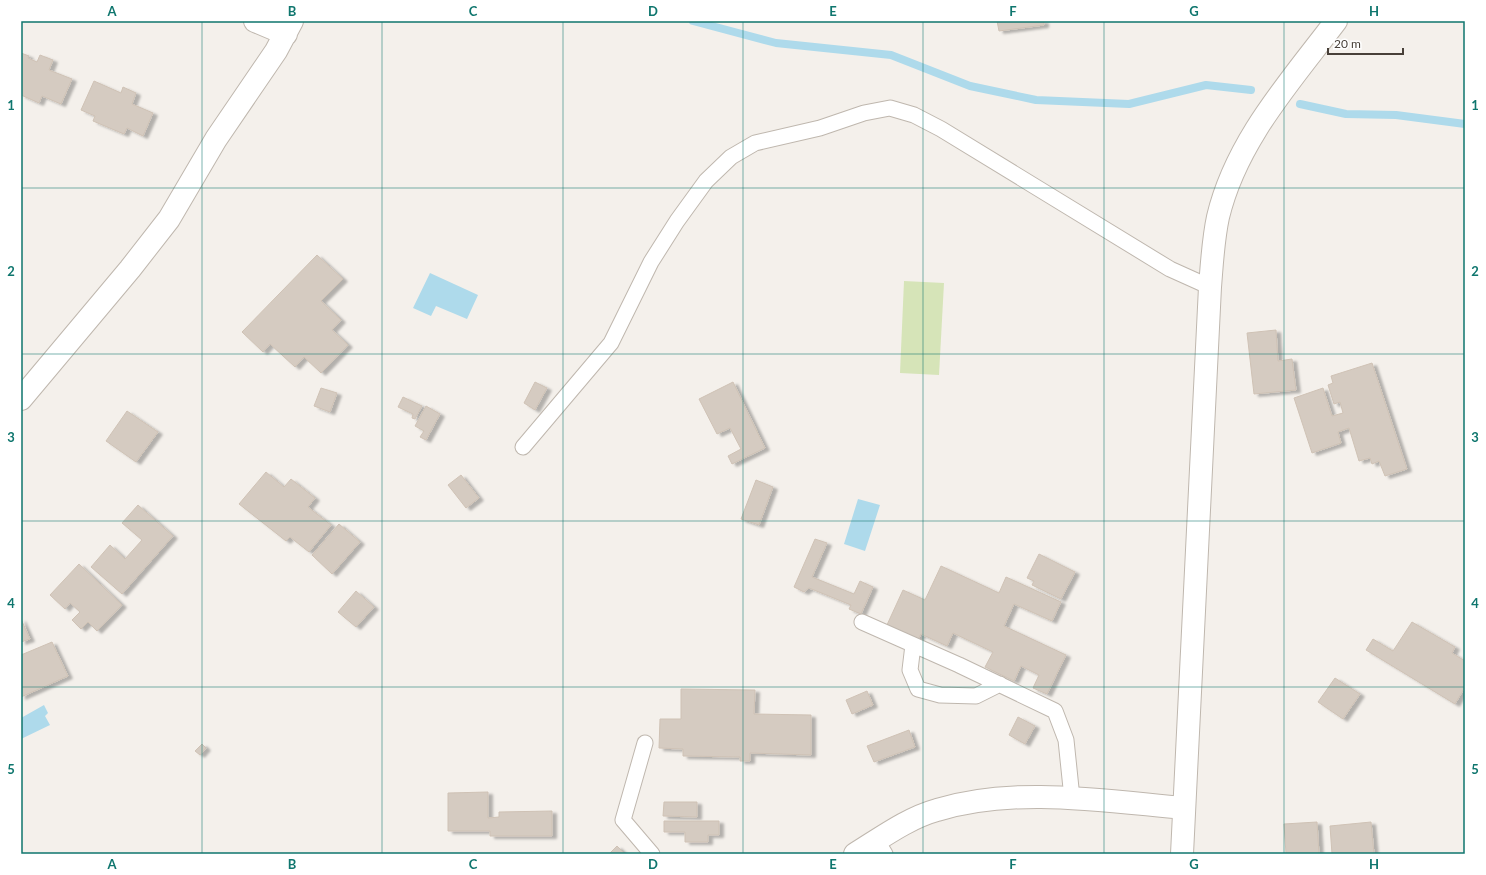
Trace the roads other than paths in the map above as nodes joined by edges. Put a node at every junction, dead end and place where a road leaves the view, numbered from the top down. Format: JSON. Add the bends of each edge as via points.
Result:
{"nodes":[{"id":1,"x":255,"y":21,"type":"edge"},
{"id":2,"x":1336,"y":21,"type":"edge"},
{"id":3,"x":289,"y":28,"type":"edge"},
{"id":4,"x":1210,"y":287,"type":"junction"},
{"id":5,"x":21,"y":399,"type":"edge"},
{"id":6,"x":524,"y":447,"type":"dead end"},
{"id":7,"x":862,"y":622,"type":"dead end"},
{"id":8,"x":913,"y":645,"type":"junction"},
{"id":9,"x":1000,"y":684,"type":"junction"},
{"id":10,"x":645,"y":743,"type":"dead end"},
{"id":11,"x":1072,"y":798,"type":"junction"},
{"id":12,"x":1184,"y":808,"type":"junction"},
{"id":13,"x":881,"y":847,"type":"edge"},
{"id":14,"x":652,"y":854,"type":"edge"},
{"id":15,"x":855,"y":854,"type":"edge"},
{"id":16,"x":1182,"y":854,"type":"edge"}],
"edges":[{"from":1,"to":3,"type":"street"},
{"from":2,"to":4,"type":"street","via":[[1267,111],[1244,149],[1218,217],[1212,250]]},
{"from":3,"to":5,"type":"street","via":[[216,138],[169,219]]},
{"from":4,"to":6,"type":"lane","via":[[1170,269],[941,128],[921,118],[890,108],[864,113],[820,128],[755,143],[731,157],[706,181],[651,262],[611,343]]},
{"from":4,"to":12,"type":"street"},
{"from":7,"to":8,"type":"lane"},
{"from":8,"to":9,"type":"lane"},
{"from":8,"to":9,"type":"lane","via":[[910,670],[918,689],[940,695],[976,696]]},
{"from":9,"to":11,"type":"lane","via":[[1055,711],[1066,740]]},
{"from":10,"to":14,"type":"lane","via":[[623,820]]},
{"from":11,"to":12,"type":"street"},
{"from":11,"to":13,"type":"street","via":[[978,800],[937,810],[907,822]]},
{"from":12,"to":16,"type":"street"},
{"from":13,"to":15,"type":"street"}]}
